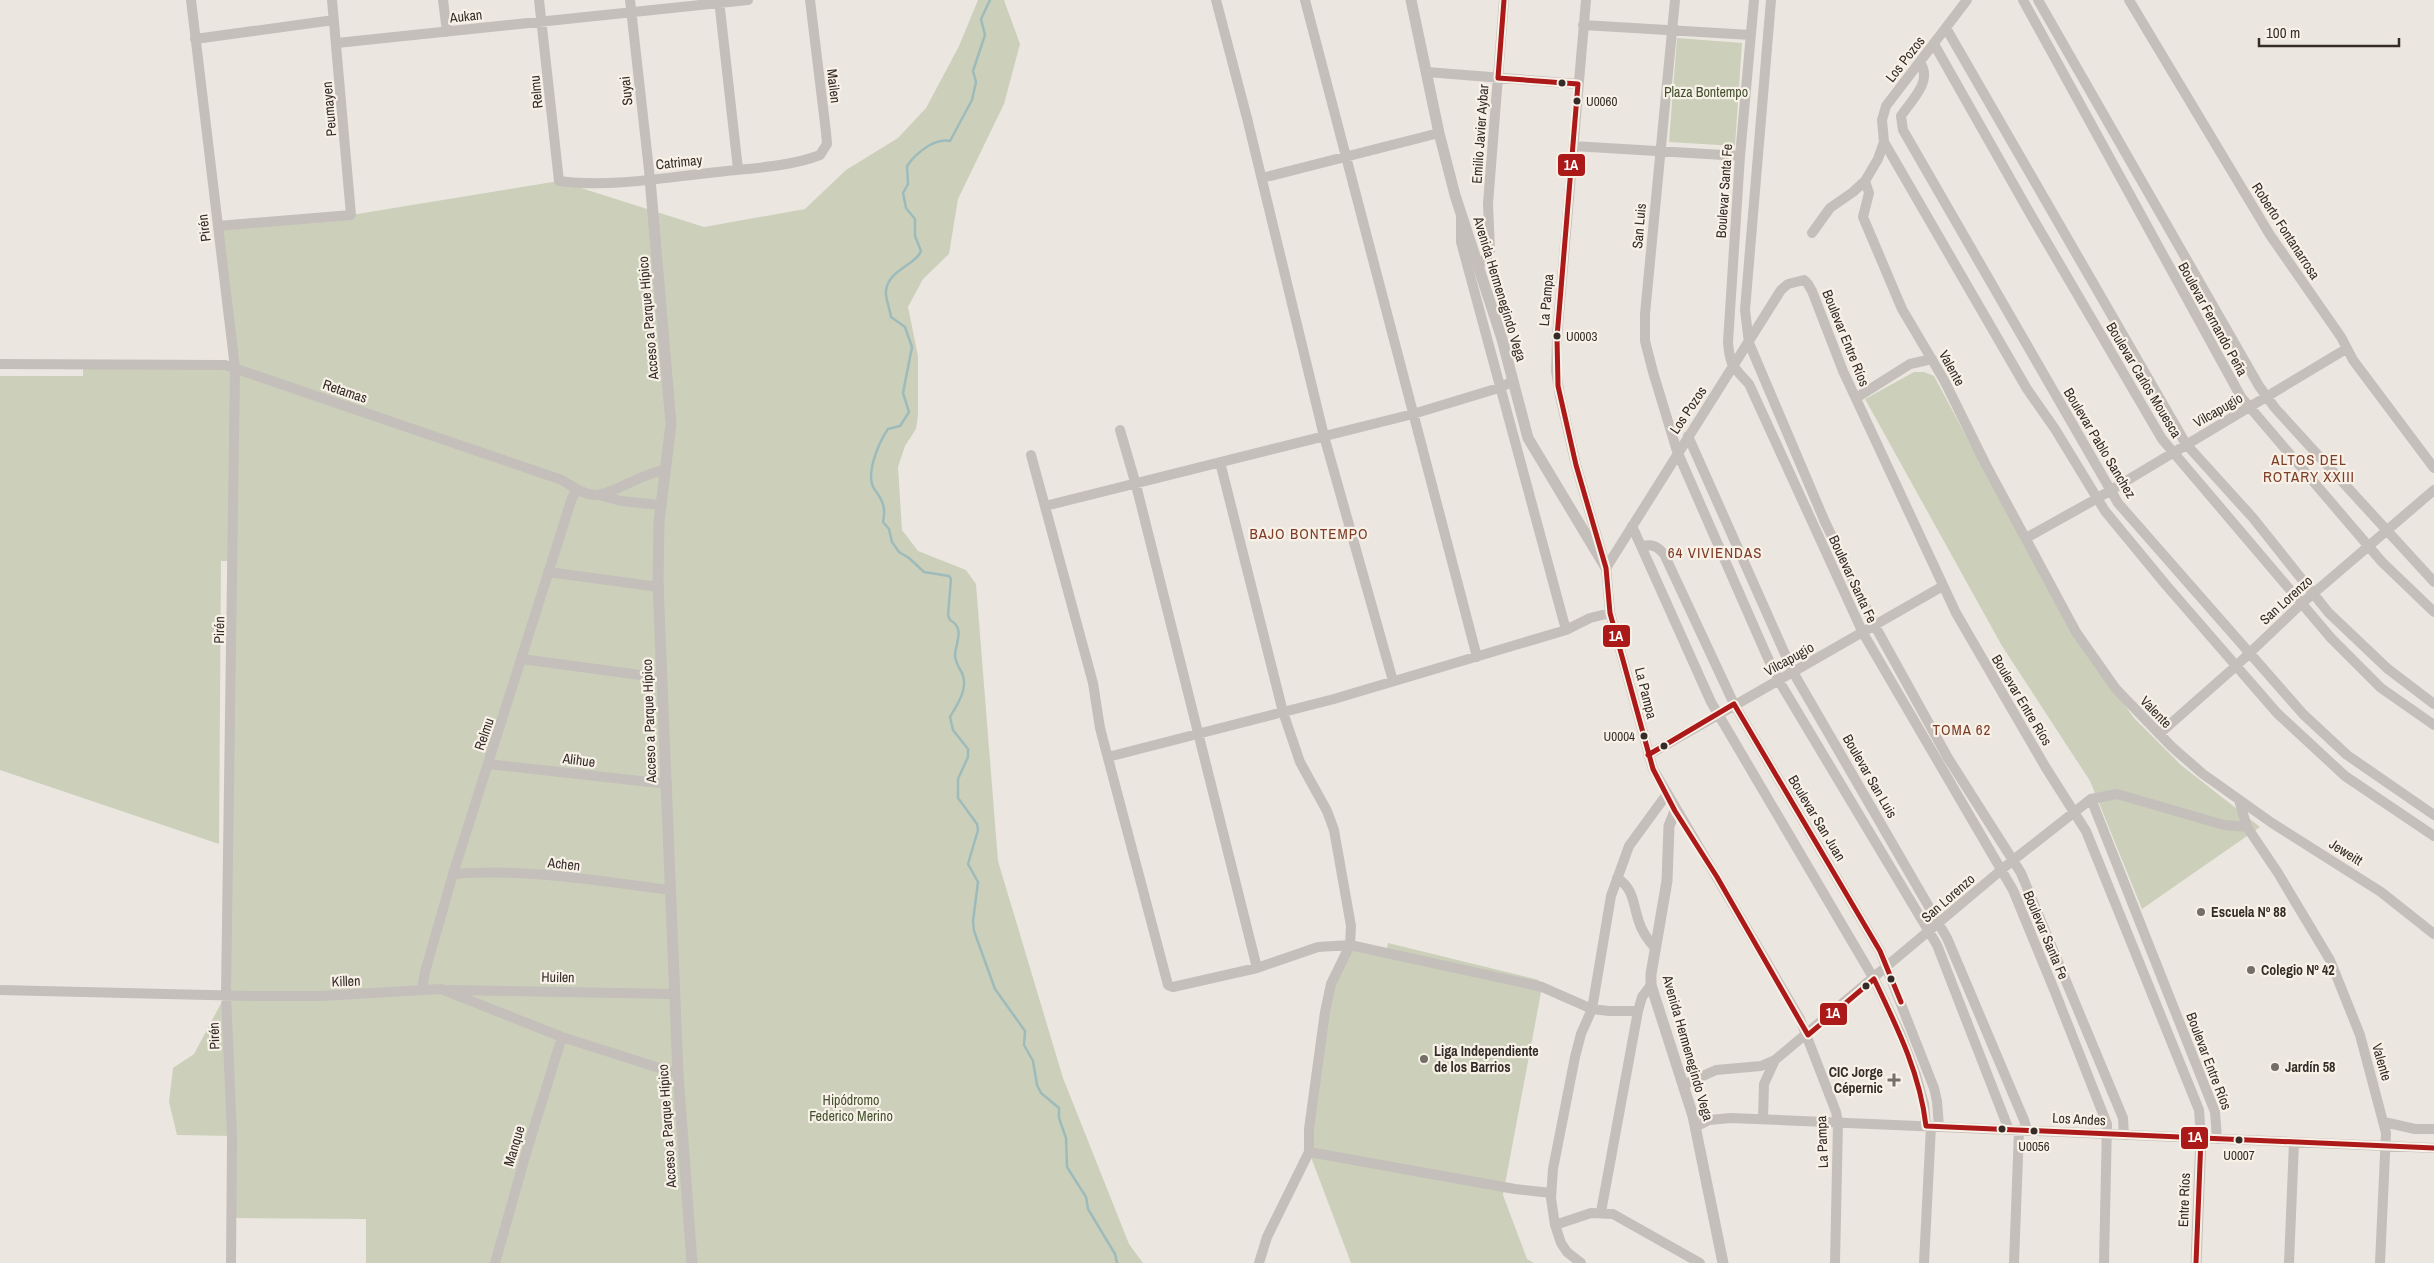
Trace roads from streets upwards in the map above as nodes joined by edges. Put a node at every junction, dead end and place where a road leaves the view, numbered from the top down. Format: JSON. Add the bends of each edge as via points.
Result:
{"nodes":[{"id":1,"x":191,"y":0,"type":"edge"},
{"id":2,"x":332,"y":0,"type":"edge"},
{"id":3,"x":443,"y":0,"type":"edge"},
{"id":4,"x":540,"y":0,"type":"edge"},
{"id":5,"x":630,"y":0,"type":"edge"},
{"id":6,"x":748,"y":0,"type":"edge"},
{"id":7,"x":810,"y":0,"type":"edge"},
{"id":8,"x":1216,"y":0,"type":"edge"},
{"id":9,"x":1305,"y":0,"type":"edge"},
{"id":10,"x":1411,"y":0,"type":"edge"},
{"id":11,"x":1504,"y":0,"type":"edge"},
{"id":12,"x":1586,"y":0,"type":"edge"},
{"id":13,"x":1675,"y":0,"type":"edge"},
{"id":14,"x":1754,"y":0,"type":"edge"},
{"id":15,"x":1771,"y":0,"type":"edge"},
{"id":16,"x":1967,"y":0,"type":"edge"},
{"id":17,"x":2023,"y":0,"type":"edge"},
{"id":18,"x":2038,"y":0,"type":"edge"},
{"id":19,"x":2129,"y":0,"type":"edge"},
{"id":20,"x":720,"y":1,"type":"edge"},
{"id":21,"x":631,"y":12,"type":"junction"},
{"id":22,"x":334,"y":20,"type":"junction"},
{"id":23,"x":542,"y":22,"type":"junction"},
{"id":24,"x":1584,"y":25,"type":"junction"},
{"id":25,"x":1946,"y":28,"type":"junction"},
{"id":26,"x":1672,"y":30,"type":"junction"},
{"id":27,"x":447,"y":32,"type":"junction"},
{"id":28,"x":1751,"y":35,"type":"junction"},
{"id":29,"x":195,"y":39,"type":"junction"},
{"id":30,"x":337,"y":43,"type":"junction"},
{"id":31,"x":1934,"y":44,"type":"junction"},
{"id":32,"x":1920,"y":62,"type":"junction"},
{"id":33,"x":1427,"y":72,"type":"junction"},
{"id":34,"x":1498,"y":78,"type":"junction"},
{"id":35,"x":1578,"y":84,"type":"junction"},
{"id":36,"x":1439,"y":134,"type":"junction"},
{"id":37,"x":1884,"y":142,"type":"junction"},
{"id":38,"x":1573,"y":146,"type":"junction"},
{"id":39,"x":1659,"y":151,"type":"junction"},
{"id":40,"x":1740,"y":156,"type":"junction"},
{"id":41,"x":1348,"y":157,"type":"junction"},
{"id":42,"x":802,"y":161,"type":"joint"},
{"id":43,"x":738,"y":170,"type":"junction"},
{"id":44,"x":1262,"y":178,"type":"junction"},
{"id":45,"x":650,"y":179,"type":"junction"},
{"id":46,"x":560,"y":181,"type":"joint"},
{"id":47,"x":1864,"y":181,"type":"junction"},
{"id":48,"x":1461,"y":214,"type":"junction"},
{"id":49,"x":218,"y":226,"type":"junction"},
{"id":50,"x":1812,"y":233,"type":"dead end"},
{"id":51,"x":1478,"y":266,"type":"junction"},
{"id":52,"x":1804,"y":280,"type":"joint"},
{"id":53,"x":1749,"y":343,"type":"junction"},
{"id":54,"x":2346,"y":349,"type":"junction"},
{"id":55,"x":1932,"y":359,"type":"junction"},
{"id":56,"x":0,"y":364,"type":"edge"},
{"id":57,"x":235,"y":368,"type":"junction"},
{"id":58,"x":1733,"y":368,"type":"junction"},
{"id":59,"x":1507,"y":384,"type":"junction"},
{"id":60,"x":2266,"y":397,"type":"junction"},
{"id":61,"x":1856,"y":398,"type":"junction"},
{"id":62,"x":2249,"y":407,"type":"junction"},
{"id":63,"x":1413,"y":414,"type":"junction"},
{"id":64,"x":1120,"y":430,"type":"dead end"},
{"id":65,"x":1324,"y":436,"type":"junction"},
{"id":66,"x":1688,"y":436,"type":"junction"},
{"id":67,"x":2186,"y":444,"type":"junction"},
{"id":68,"x":1677,"y":451,"type":"junction"},
{"id":69,"x":2172,"y":452,"type":"junction"},
{"id":70,"x":1030,"y":455,"type":"dead end"},
{"id":71,"x":1220,"y":462,"type":"junction"},
{"id":72,"x":2434,"y":468,"type":"edge"},
{"id":73,"x":666,"y":470,"type":"junction"},
{"id":74,"x":1136,"y":485,"type":"junction"},
{"id":75,"x":577,"y":490,"type":"junction"},
{"id":76,"x":2110,"y":490,"type":"junction"},
{"id":77,"x":2434,"y":490,"type":"edge"},
{"id":78,"x":598,"y":494,"type":"junction"},
{"id":79,"x":2096,"y":499,"type":"junction"},
{"id":80,"x":661,"y":505,"type":"junction"},
{"id":81,"x":1045,"y":506,"type":"junction"},
{"id":82,"x":1632,"y":526,"type":"junction"},
{"id":83,"x":2388,"y":532,"type":"junction"},
{"id":84,"x":2026,"y":538,"type":"junction"},
{"id":85,"x":1642,"y":546,"type":"junction"},
{"id":86,"x":2370,"y":547,"type":"junction"},
{"id":87,"x":1606,"y":568,"type":"junction"},
{"id":88,"x":548,"y":572,"type":"junction"},
{"id":89,"x":2434,"y":582,"type":"edge"},
{"id":90,"x":1943,"y":586,"type":"junction"},
{"id":91,"x":659,"y":587,"type":"junction"},
{"id":92,"x":2313,"y":593,"type":"junction"},
{"id":93,"x":2301,"y":604,"type":"junction"},
{"id":94,"x":2434,"y":612,"type":"edge"},
{"id":95,"x":1610,"y":613,"type":"junction"},
{"id":96,"x":1875,"y":626,"type":"junction"},
{"id":97,"x":1566,"y":630,"type":"junction"},
{"id":98,"x":1862,"y":633,"type":"junction"},
{"id":99,"x":2250,"y":652,"type":"junction"},
{"id":100,"x":1477,"y":657,"type":"junction"},
{"id":101,"x":522,"y":659,"type":"junction"},
{"id":102,"x":2236,"y":666,"type":"junction"},
{"id":103,"x":1793,"y":672,"type":"junction"},
{"id":104,"x":662,"y":678,"type":"junction"},
{"id":105,"x":1393,"y":681,"type":"junction"},
{"id":106,"x":1779,"y":681,"type":"junction"},
{"id":107,"x":1734,"y":704,"type":"junction"},
{"id":108,"x":2434,"y":704,"type":"edge"},
{"id":109,"x":1282,"y":712,"type":"junction"},
{"id":110,"x":1718,"y":715,"type":"junction"},
{"id":111,"x":2434,"y":725,"type":"edge"},
{"id":112,"x":2158,"y":734,"type":"junction"},
{"id":113,"x":1197,"y":735,"type":"junction"},
{"id":114,"x":1648,"y":755,"type":"junction"},
{"id":115,"x":1108,"y":757,"type":"junction"},
{"id":116,"x":488,"y":764,"type":"junction"},
{"id":117,"x":667,"y":784,"type":"junction"},
{"id":118,"x":1667,"y":794,"type":"junction"},
{"id":119,"x":2091,"y":799,"type":"junction"},
{"id":120,"x":2239,"y":800,"type":"junction"},
{"id":121,"x":1675,"y":811,"type":"junction"},
{"id":122,"x":2072,"y":812,"type":"junction"},
{"id":123,"x":2434,"y":815,"type":"edge"},
{"id":124,"x":2247,"y":827,"type":"junction"},
{"id":125,"x":2434,"y":836,"type":"edge"},
{"id":126,"x":2012,"y":861,"type":"junction"},
{"id":127,"x":2000,"y":871,"type":"junction"},
{"id":128,"x":454,"y":874,"type":"junction"},
{"id":129,"x":1617,"y":878,"type":"junction"},
{"id":130,"x":670,"y":890,"type":"junction"},
{"id":131,"x":1940,"y":922,"type":"junction"},
{"id":132,"x":1928,"y":933,"type":"junction"},
{"id":133,"x":2434,"y":934,"type":"edge"},
{"id":134,"x":1350,"y":945,"type":"junction"},
{"id":135,"x":1655,"y":948,"type":"junction"},
{"id":136,"x":1887,"y":967,"type":"junction"},
{"id":137,"x":1257,"y":968,"type":"junction"},
{"id":138,"x":1874,"y":978,"type":"junction"},
{"id":139,"x":1651,"y":985,"type":"junction"},
{"id":140,"x":422,"y":989,"type":"junction"},
{"id":141,"x":441,"y":989,"type":"junction"},
{"id":142,"x":0,"y":990,"type":"edge"},
{"id":143,"x":226,"y":994,"type":"junction"},
{"id":144,"x":675,"y":994,"type":"junction"},
{"id":145,"x":1592,"y":1009,"type":"junction"},
{"id":146,"x":1638,"y":1011,"type":"junction"},
{"id":147,"x":1808,"y":1035,"type":"junction"},
{"id":148,"x":562,"y":1037,"type":"junction"},
{"id":149,"x":1776,"y":1060,"type":"junction"},
{"id":150,"x":678,"y":1074,"type":"junction"},
{"id":151,"x":1682,"y":1085,"type":"junction"},
{"id":152,"x":1763,"y":1119,"type":"junction"},
{"id":153,"x":1838,"y":1122,"type":"junction"},
{"id":154,"x":2384,"y":1122,"type":"junction"},
{"id":155,"x":1932,"y":1126,"type":"junction"},
{"id":156,"x":1695,"y":1127,"type":"junction"},
{"id":157,"x":2434,"y":1129,"type":"edge"},
{"id":158,"x":2018,"y":1130,"type":"junction"},
{"id":159,"x":2107,"y":1134,"type":"junction"},
{"id":160,"x":2124,"y":1135,"type":"junction"},
{"id":161,"x":2202,"y":1138,"type":"junction"},
{"id":162,"x":2217,"y":1139,"type":"junction"},
{"id":163,"x":2294,"y":1142,"type":"junction"},
{"id":164,"x":2386,"y":1146,"type":"junction"},
{"id":165,"x":2434,"y":1148,"type":"edge"},
{"id":166,"x":1309,"y":1152,"type":"junction"},
{"id":167,"x":1551,"y":1193,"type":"junction"},
{"id":168,"x":1600,"y":1212,"type":"junction"},
{"id":169,"x":1556,"y":1226,"type":"junction"},
{"id":170,"x":231,"y":1263,"type":"edge"},
{"id":171,"x":494,"y":1263,"type":"edge"},
{"id":172,"x":692,"y":1263,"type":"edge"},
{"id":173,"x":1259,"y":1263,"type":"edge"},
{"id":174,"x":1581,"y":1263,"type":"edge"},
{"id":175,"x":1700,"y":1263,"type":"edge"},
{"id":176,"x":1723,"y":1263,"type":"edge"},
{"id":177,"x":1835,"y":1263,"type":"edge"},
{"id":178,"x":1924,"y":1263,"type":"edge"},
{"id":179,"x":2014,"y":1263,"type":"edge"},
{"id":180,"x":2104,"y":1263,"type":"edge"},
{"id":181,"x":2196,"y":1263,"type":"edge"},
{"id":182,"x":2289,"y":1263,"type":"edge"},
{"id":183,"x":2380,"y":1263,"type":"edge"}],
"edges":[{"from":1,"to":29,"type":"street","name":"Pirén"},
{"from":2,"to":22,"type":"street","name":"Peumayen"},
{"from":3,"to":27,"type":"street"},
{"from":4,"to":23,"type":"street","name":"Relmu"},
{"from":5,"to":21,"type":"street","name":"Suyai"},
{"from":6,"to":20,"type":"street","name":"Aukan"},
{"from":7,"to":42,"type":"street","name":"Mailen","via":[[826,144],[820,155]]},
{"from":8,"to":44,"type":"street"},
{"from":9,"to":41,"type":"street"},
{"from":10,"to":33,"type":"street","name":"Avenida Hermenegindo Vega"},
{"from":11,"to":34,"type":"street","name":"Emilio Javier Aybar"},
{"from":12,"to":24,"type":"street","name":"La Pampa"},
{"from":13,"to":26,"type":"street","name":"San Luis"},
{"from":14,"to":28,"type":"street","name":"Boulevar Santa Fe"},
{"from":15,"to":53,"type":"street","name":"Boulevar Santa Fe","via":[[1745,310]]},
{"from":16,"to":25,"type":"street","name":"Los Pozos"},
{"from":17,"to":62,"type":"street","name":"Boulevar Fernando Peña","via":[[2231,380]]},
{"from":18,"to":60,"type":"street","name":"Boulevar Fernando Peña"},
{"from":19,"to":54,"type":"street","name":"Roberto Fontanarrosa","via":[[2270,235]]},
{"from":20,"to":21,"type":"street","name":"Aukan"},
{"from":20,"to":43,"type":"street"},
{"from":21,"to":23,"type":"street","name":"Aukan"},
{"from":21,"to":45,"type":"street","name":"Suyai"},
{"from":22,"to":29,"type":"street"},
{"from":22,"to":30,"type":"street","name":"Peumayen"},
{"from":23,"to":27,"type":"street","name":"Aukan"},
{"from":23,"to":46,"type":"street","name":"Relmu"},
{"from":24,"to":26,"type":"street"},
{"from":24,"to":35,"type":"street","name":"La Pampa"},
{"from":25,"to":31,"type":"street","name":"Los Pozos"},
{"from":25,"to":67,"type":"street","name":"Boulevar Carlos Mouesca"},
{"from":26,"to":28,"type":"street"},
{"from":26,"to":39,"type":"street","name":"San Luis"},
{"from":27,"to":30,"type":"street","name":"Aukan"},
{"from":28,"to":40,"type":"street","name":"Boulevar Santa Fe"},
{"from":29,"to":49,"type":"street","name":"Pirén"},
{"from":30,"to":49,"type":"street","name":"Peumayen","via":[[351,216]]},
{"from":31,"to":32,"type":"street","name":"Los Pozos"},
{"from":31,"to":69,"type":"street","name":"Boulevar Carlos Mouesca","via":[[2061,268]]},
{"from":32,"to":37,"type":"street","name":"Los Pozos","via":[[1886,106],[1882,120]]},
{"from":32,"to":76,"type":"street","name":"Boulevar Pablo Sanchez","via":[[1925,70],[1925,80],[1901,116],[1903,130]]},
{"from":33,"to":34,"type":"street"},
{"from":33,"to":36,"type":"street","name":"Avenida Hermenegindo Vega"},
{"from":34,"to":35,"type":"street"},
{"from":34,"to":51,"type":"street","name":"Emilio Javier Aybar","via":[[1488,204],[1490,250]]},
{"from":35,"to":38,"type":"street","name":"La Pampa"},
{"from":36,"to":41,"type":"street"},
{"from":36,"to":48,"type":"street","name":"Avenida Hermenegindo Vega"},
{"from":37,"to":47,"type":"street","name":"Los Pozos"},
{"from":37,"to":79,"type":"street","via":[[2027,389]]},
{"from":38,"to":39,"type":"street"},
{"from":38,"to":87,"type":"street","name":"La Pampa","via":[[1556,370],[1576,465]]},
{"from":39,"to":40,"type":"street"},
{"from":39,"to":68,"type":"street","name":"San Luis","via":[[1645,341]]},
{"from":40,"to":58,"type":"street","name":"Boulevar Santa Fe","via":[[1728,342]]},
{"from":41,"to":44,"type":"street"},
{"from":41,"to":63,"type":"street"},
{"from":42,"to":43,"type":"street","name":"Catrimay"},
{"from":43,"to":45,"type":"street","name":"Catrimay"},
{"from":44,"to":65,"type":"street"},
{"from":45,"to":46,"type":"street","name":"Catrimay","via":[[594,184]]},
{"from":45,"to":73,"type":"street","name":"Acceso a Parque Hípico","via":[[670,398]]},
{"from":47,"to":50,"type":"street","name":"Los Pozos","via":[[1830,208]]},
{"from":47,"to":55,"type":"street","name":"Valente","via":[[1869,193],[1863,211],[1866,227],[1902,309]]},
{"from":48,"to":51,"type":"street","name":"Avenida Hermenegindo Vega"},
{"from":48,"to":59,"type":"street","via":[[1461,242]]},
{"from":49,"to":57,"type":"street","name":"Pirén"},
{"from":51,"to":59,"type":"street","name":"Avenida Hermenegindo Vega","via":[[1502,340]]},
{"from":52,"to":53,"type":"street","name":"Los Pozos","via":[[1780,290]]},
{"from":52,"to":61,"type":"street","name":"Boulevar Entre Ríos","via":[[1812,291]]},
{"from":53,"to":58,"type":"street","name":"Los Pozos"},
{"from":53,"to":96,"type":"street","name":"Boulevar Santa Fe","via":[[1825,522]]},
{"from":54,"to":60,"type":"street","name":"Vilcapugio"},
{"from":54,"to":72,"type":"street","name":"Roberto Fontanarrosa"},
{"from":55,"to":61,"type":"street","via":[[1910,364]]},
{"from":55,"to":84,"type":"street","name":"Valente"},
{"from":56,"to":57,"type":"street","name":"Retamas","via":[[225,365]]},
{"from":57,"to":75,"type":"street","name":"Retamas","via":[[562,480]]},
{"from":57,"to":143,"type":"street","name":"Pirén"},
{"from":58,"to":66,"type":"street","name":"Los Pozos"},
{"from":58,"to":98,"type":"street","name":"Boulevar Santa Fe","via":[[1749,384]]},
{"from":59,"to":63,"type":"street"},
{"from":59,"to":87,"type":"street","name":"Avenida Hermenegindo Vega","via":[[1530,445]]},
{"from":59,"to":97,"type":"street"},
{"from":60,"to":62,"type":"street","name":"Vilcapugio"},
{"from":60,"to":83,"type":"street","name":"Boulevar Fernando Peña"},
{"from":61,"to":90,"type":"street","name":"Boulevar Entre Ríos"},
{"from":62,"to":67,"type":"street","name":"Vilcapugio"},
{"from":62,"to":86,"type":"street","name":"Boulevar Fernando Peña"},
{"from":63,"to":65,"type":"street"},
{"from":63,"to":100,"type":"street"},
{"from":64,"to":74,"type":"street"},
{"from":65,"to":71,"type":"street"},
{"from":65,"to":105,"type":"street"},
{"from":66,"to":68,"type":"street","name":"Los Pozos"},
{"from":66,"to":103,"type":"street","name":"Boulevar San Luis"},
{"from":67,"to":69,"type":"street","name":"Vilcapugio"},
{"from":67,"to":92,"type":"street","name":"Boulevar Carlos Mouesca"},
{"from":68,"to":82,"type":"street","name":"Los Pozos"},
{"from":68,"to":106,"type":"street","name":"Boulevar San Luis"},
{"from":69,"to":76,"type":"street","name":"Vilcapugio"},
{"from":69,"to":93,"type":"street","name":"Boulevar Carlos Mouesca"},
{"from":70,"to":81,"type":"street"},
{"from":71,"to":74,"type":"street"},
{"from":71,"to":109,"type":"street"},
{"from":73,"to":78,"type":"street"},
{"from":73,"to":80,"type":"street","name":"Acceso a Parque Hípico"},
{"from":74,"to":81,"type":"street"},
{"from":74,"to":113,"type":"street"},
{"from":75,"to":78,"type":"street","name":"Retamas"},
{"from":75,"to":88,"type":"street","name":"Relmu"},
{"from":76,"to":79,"type":"street","name":"Vilcapugio"},
{"from":76,"to":99,"type":"street","name":"Boulevar Pablo Sanchez"},
{"from":77,"to":83,"type":"street","name":"San Lorenzo"},
{"from":78,"to":80,"type":"street","name":"Retamas","via":[[621,501]]},
{"from":79,"to":84,"type":"street","name":"Vilcapugio"},
{"from":79,"to":102,"type":"street"},
{"from":80,"to":91,"type":"street","name":"Acceso a Parque Hípico"},
{"from":81,"to":115,"type":"street","via":[[1093,683]]},
{"from":82,"to":85,"type":"street"},
{"from":82,"to":87,"type":"street","name":"Los Pozos"},
{"from":83,"to":86,"type":"street","name":"San Lorenzo"},
{"from":83,"to":89,"type":"street","name":"Boulevar Fernando Peña"},
{"from":84,"to":112,"type":"street","name":"Valente","via":[[2083,643],[2116,689]]},
{"from":85,"to":107,"type":"street","name":"Boulevar San Juan","via":[[1651,544],[1664,554]]},
{"from":85,"to":110,"type":"street"},
{"from":86,"to":92,"type":"street","name":"San Lorenzo"},
{"from":86,"to":94,"type":"street","name":"Boulevar Fernando Peña"},
{"from":87,"to":95,"type":"street","name":"La Pampa"},
{"from":88,"to":91,"type":"street"},
{"from":88,"to":101,"type":"street","name":"Relmu"},
{"from":90,"to":96,"type":"street","name":"Vilcapugio"},
{"from":90,"to":122,"type":"street","name":"Boulevar Entre Ríos","via":[[1983,662]]},
{"from":91,"to":104,"type":"street","name":"Acceso a Parque Hípico"},
{"from":92,"to":93,"type":"street","name":"San Lorenzo"},
{"from":92,"to":108,"type":"street","name":"Boulevar Carlos Mouesca","via":[[2388,669]]},
{"from":93,"to":99,"type":"street","name":"San Lorenzo"},
{"from":93,"to":111,"type":"street","name":"Boulevar Carlos Mouesca","via":[[2381,688]]},
{"from":95,"to":97,"type":"street","via":[[1590,618]]},
{"from":95,"to":114,"type":"street","name":"La Pampa"},
{"from":96,"to":98,"type":"street","name":"Vilcapugio"},
{"from":96,"to":126,"type":"street","name":"Boulevar Santa Fe","via":[[1948,758]]},
{"from":97,"to":100,"type":"street"},
{"from":98,"to":103,"type":"street","name":"Vilcapugio"},
{"from":98,"to":127,"type":"street","name":"Boulevar Santa Fe"},
{"from":99,"to":102,"type":"street","name":"San Lorenzo"},
{"from":99,"to":123,"type":"street","name":"Boulevar Pablo Sanchez","via":[[2303,714],[2347,755]]},
{"from":100,"to":105,"type":"street"},
{"from":101,"to":104,"type":"street"},
{"from":101,"to":116,"type":"street","name":"Relmu"},
{"from":102,"to":112,"type":"street","name":"San Lorenzo"},
{"from":102,"to":125,"type":"street","via":[[2277,713],[2345,776]]},
{"from":103,"to":106,"type":"street","name":"Vilcapugio"},
{"from":103,"to":131,"type":"street","name":"Boulevar San Luis"},
{"from":104,"to":117,"type":"street","name":"Acceso a Parque Hípico"},
{"from":105,"to":109,"type":"street"},
{"from":106,"to":107,"type":"street","name":"Vilcapugio"},
{"from":106,"to":132,"type":"street","name":"Boulevar San Luis"},
{"from":107,"to":110,"type":"street","name":"Vilcapugio"},
{"from":107,"to":136,"type":"street","name":"Boulevar San Juan"},
{"from":109,"to":113,"type":"street"},
{"from":109,"to":134,"type":"street","via":[[1300,762],[1334,830],[1351,926]]},
{"from":110,"to":114,"type":"street","name":"Vilcapugio"},
{"from":110,"to":138,"type":"street"},
{"from":112,"to":120,"type":"street","name":"Valente"},
{"from":113,"to":115,"type":"street"},
{"from":113,"to":137,"type":"street"},
{"from":114,"to":118,"type":"street","name":"La Pampa"},
{"from":115,"to":137,"type":"street","via":[[1168,984],[1173,987]]},
{"from":116,"to":117,"type":"street","name":"Alihue"},
{"from":116,"to":128,"type":"street","name":"Relmu"},
{"from":117,"to":130,"type":"street","name":"Acceso a Parque Hípico"},
{"from":118,"to":121,"type":"street","name":"La Pampa"},
{"from":118,"to":129,"type":"street","via":[[1629,846]]},
{"from":119,"to":122,"type":"street","name":"San Lorenzo"},
{"from":119,"to":124,"type":"street","name":"San Lorenzo","via":[[2117,794],[2224,825]]},
{"from":119,"to":162,"type":"street","name":"Boulevar Entre Ríos","via":[[2215,1112]]},
{"from":120,"to":124,"type":"street","name":"Valente"},
{"from":120,"to":133,"type":"street","name":"Jeweitt","via":[[2381,892]]},
{"from":121,"to":135,"type":"street","name":"Avenida Hermenegindo Vega","via":[[1669,826],[1667,881]]},
{"from":121,"to":147,"type":"street","name":"La Pampa"},
{"from":122,"to":126,"type":"street","name":"San Lorenzo"},
{"from":122,"to":161,"type":"street","name":"Boulevar Entre Ríos","via":[[2086,831],[2196,1101]]},
{"from":124,"to":154,"type":"street","name":"Valente","via":[[2330,960],[2360,1035]]},
{"from":126,"to":127,"type":"street","name":"San Lorenzo"},
{"from":126,"to":160,"type":"street","name":"Boulevar Santa Fe","via":[[2023,879],[2123,1118]]},
{"from":127,"to":131,"type":"street","name":"San Lorenzo"},
{"from":127,"to":159,"type":"street","name":"Boulevar Santa Fe","via":[[2013,890],[2055,992],[2104,1115]]},
{"from":128,"to":130,"type":"street","name":"Achen","via":[[539,875]]},
{"from":128,"to":140,"type":"street","name":"Relmu","via":[[424,972]]},
{"from":129,"to":135,"type":"street","via":[[1626,883],[1631,892],[1644,934]]},
{"from":129,"to":145,"type":"street","via":[[1611,896]]},
{"from":130,"to":144,"type":"street","name":"Acceso a Parque Hípico"},
{"from":131,"to":132,"type":"street","name":"San Lorenzo"},
{"from":131,"to":158,"type":"street","name":"Boulevar San Luis","via":[[2024,1120]]},
{"from":132,"to":136,"type":"street","name":"San Lorenzo"},
{"from":132,"to":158,"type":"street","name":"Boulevar San Luis"},
{"from":134,"to":137,"type":"street","via":[[1318,947]]},
{"from":134,"to":145,"type":"street","via":[[1542,987]]},
{"from":134,"to":166,"type":"street","via":[[1331,984],[1325,1012],[1309,1129]]},
{"from":135,"to":139,"type":"street","name":"Avenida Hermenegindo Vega"},
{"from":136,"to":138,"type":"street","name":"San Lorenzo"},
{"from":136,"to":155,"type":"street","name":"Boulevar San Juan","via":[[1934,1088],[1937,1101]]},
{"from":138,"to":147,"type":"street","name":"San Lorenzo"},
{"from":138,"to":155,"type":"street","via":[[1900,1033]]},
{"from":139,"to":146,"type":"street","via":[[1642,997]]},
{"from":139,"to":151,"type":"street","name":"Avenida Hermenegindo Vega"},
{"from":140,"to":141,"type":"street","name":"Killen"},
{"from":140,"to":143,"type":"street","name":"Killen","via":[[321,996]]},
{"from":141,"to":144,"type":"street","name":"Huilen"},
{"from":141,"to":148,"type":"street","name":"Killen"},
{"from":142,"to":143,"type":"street","name":"Killen"},
{"from":143,"to":170,"type":"street","name":"Pirén","via":[[232,1136]]},
{"from":144,"to":150,"type":"street","name":"Acceso a Parque Hípico"},
{"from":145,"to":146,"type":"street"},
{"from":145,"to":167,"type":"street","via":[[1575,1057]]},
{"from":146,"to":168,"type":"street"},
{"from":147,"to":149,"type":"street","name":"San Lorenzo"},
{"from":147,"to":153,"type":"street","name":"La Pampa"},
{"from":148,"to":150,"type":"street","name":"Killen"},
{"from":148,"to":171,"type":"street","name":"Manque"},
{"from":149,"to":151,"type":"street","name":"San Lorenzo","via":[[1761,1066],[1716,1070]]},
{"from":149,"to":152,"type":"street","via":[[1764,1084]]},
{"from":150,"to":172,"type":"street","name":"Acceso a Parque Hípico"},
{"from":151,"to":156,"type":"street","name":"Avenida Hermenegindo Vega"},
{"from":152,"to":153,"type":"street","name":"Los Andes"},
{"from":152,"to":156,"type":"street","name":"Los Andes","via":[[1709,1120]]},
{"from":153,"to":155,"type":"street","name":"Los Andes"},
{"from":153,"to":177,"type":"street","name":"La Pampa"},
{"from":154,"to":157,"type":"street","via":[[2415,1129]]},
{"from":154,"to":164,"type":"street","name":"Valente"},
{"from":155,"to":158,"type":"street","name":"Los Andes"},
{"from":155,"to":178,"type":"street"},
{"from":156,"to":176,"type":"street","name":"Avenida Hermenegindo Vega"},
{"from":158,"to":159,"type":"street","name":"Los Andes"},
{"from":158,"to":179,"type":"street"},
{"from":159,"to":160,"type":"street","name":"Los Andes"},
{"from":159,"to":180,"type":"street","name":"Boulevar Santa Fe"},
{"from":160,"to":161,"type":"street","name":"Los Andes"},
{"from":161,"to":162,"type":"street","name":"Los Andes"},
{"from":161,"to":181,"type":"street","name":"Entre Ríos"},
{"from":162,"to":163,"type":"street","name":"Los Andes"},
{"from":163,"to":164,"type":"street","name":"Los Andes"},
{"from":163,"to":182,"type":"street"},
{"from":164,"to":165,"type":"street","name":"Los Andes"},
{"from":164,"to":183,"type":"street","name":"Valente"},
{"from":166,"to":167,"type":"street"},
{"from":166,"to":173,"type":"street"},
{"from":167,"to":169,"type":"street"},
{"from":168,"to":169,"type":"street"},
{"from":168,"to":175,"type":"street","via":[[1628,1221]]},
{"from":169,"to":174,"type":"street","via":[[1567,1252]]}]}
